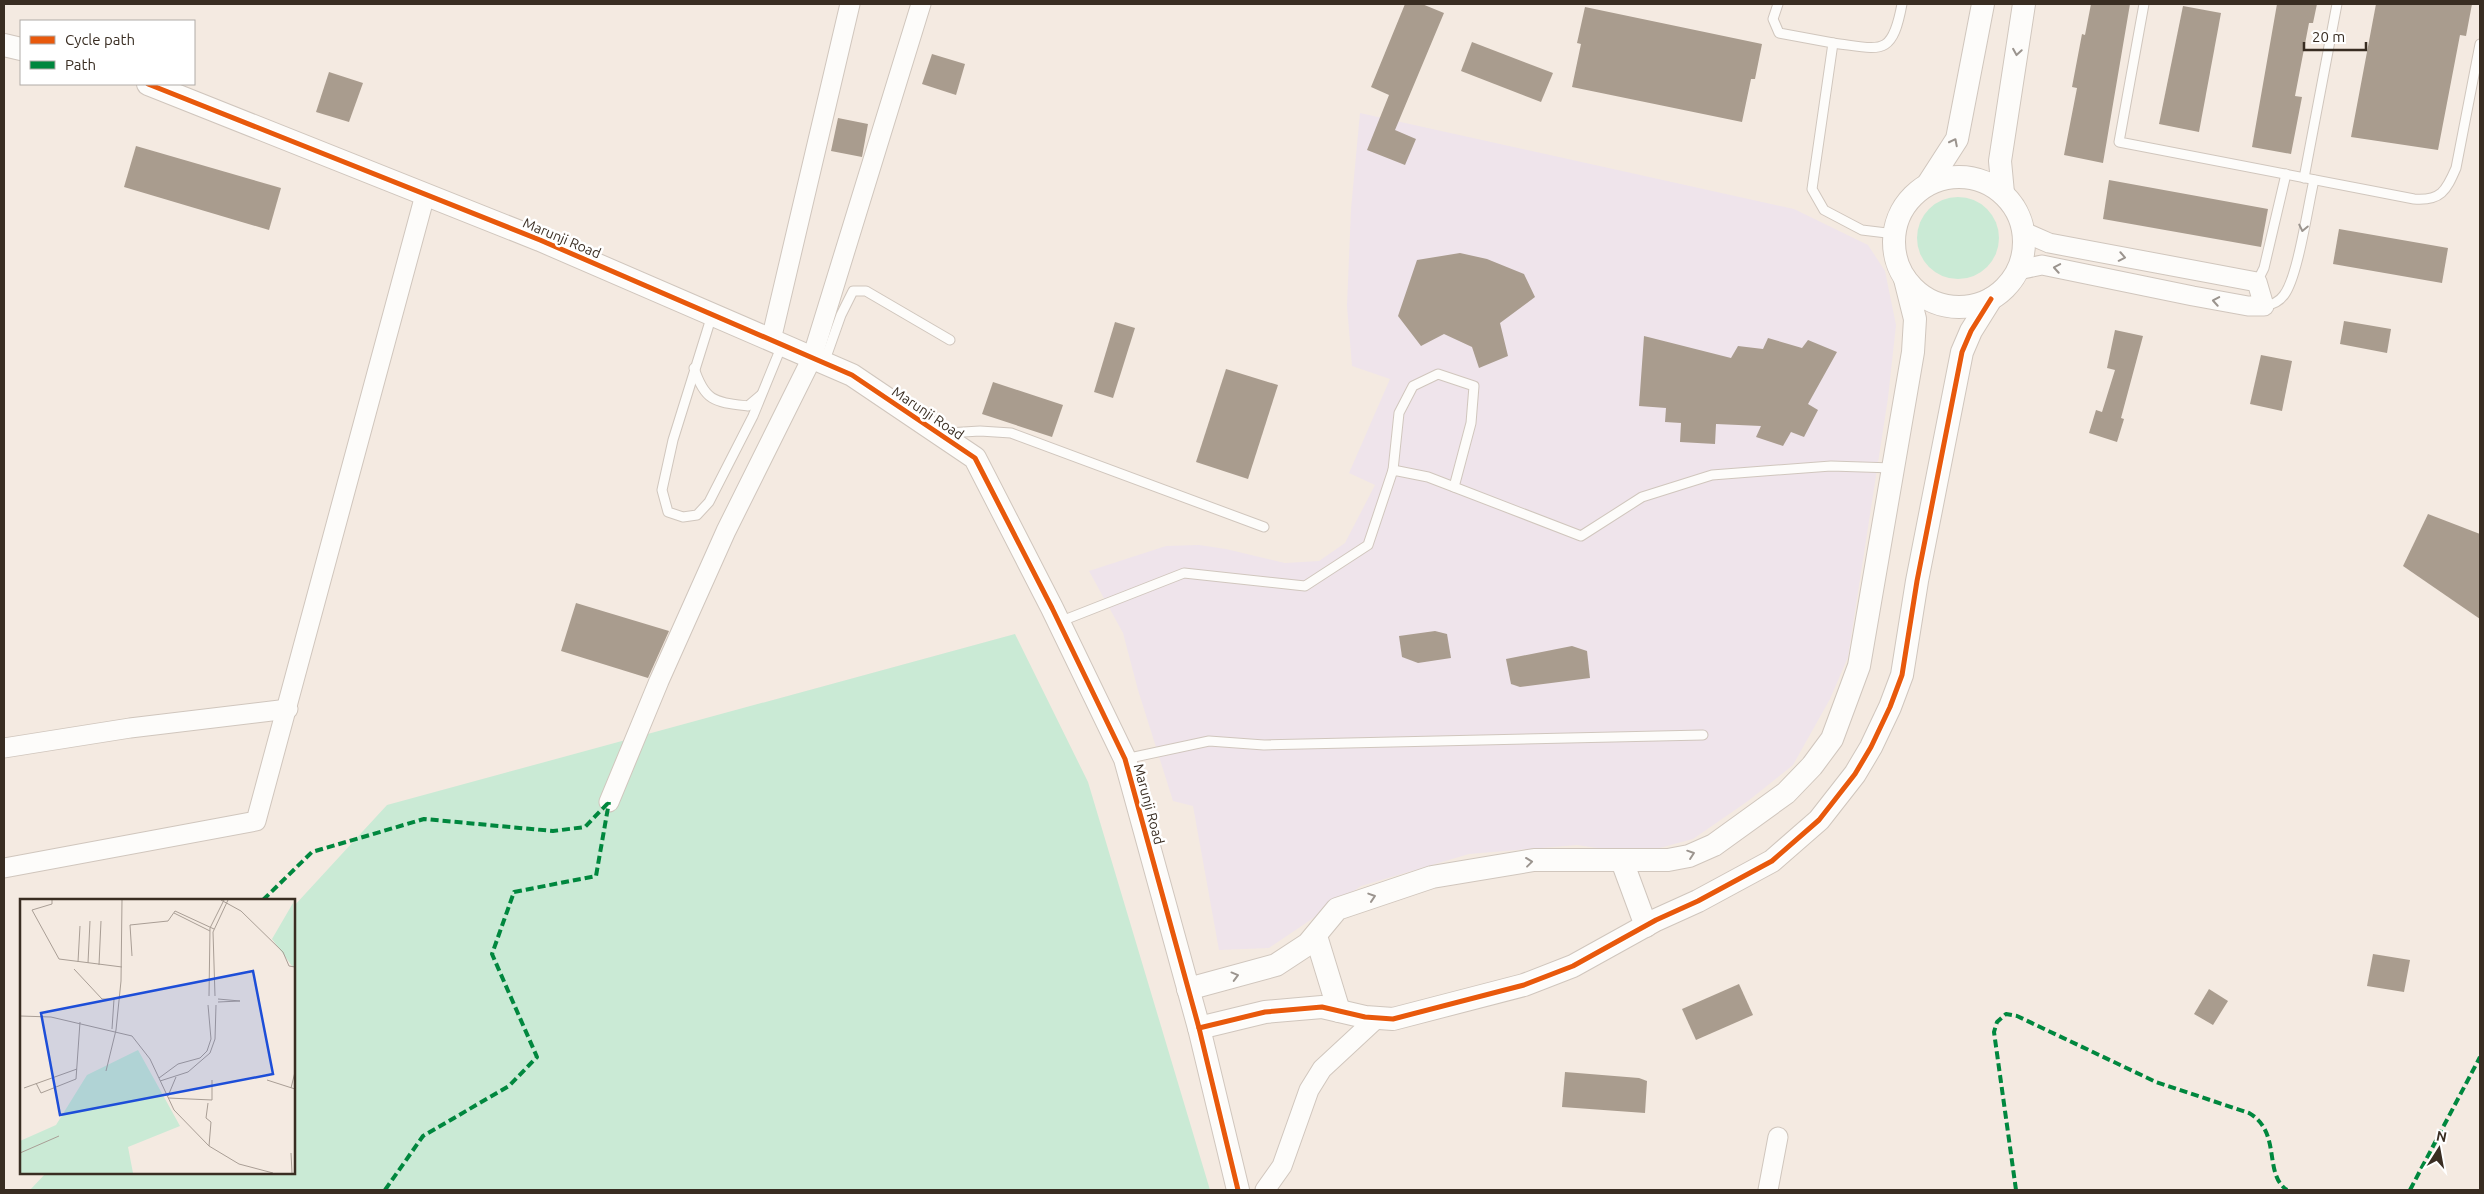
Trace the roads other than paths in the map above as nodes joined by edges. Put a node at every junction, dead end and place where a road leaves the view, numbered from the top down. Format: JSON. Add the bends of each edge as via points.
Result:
{"nodes":[{"id":1,"x":850,"y":4,"type":"edge"},
{"id":2,"x":921,"y":4,"type":"edge"},
{"id":3,"x":1778,"y":4,"type":"edge"},
{"id":4,"x":1902,"y":4,"type":"edge"},
{"id":5,"x":1983,"y":4,"type":"edge"},
{"id":6,"x":2024,"y":4,"type":"edge"},
{"id":7,"x":2144,"y":4,"type":"edge"},
{"id":8,"x":2337,"y":4,"type":"edge"},
{"id":9,"x":1834,"y":43,"type":"junction"},
{"id":10,"x":2480,"y":44,"type":"edge"},
{"id":11,"x":4,"y":45,"type":"edge"},
{"id":12,"x":20,"y":49,"type":"edge"},
{"id":13,"x":150,"y":85,"type":"edge"},
{"id":14,"x":2286,"y":174,"type":"junction"},
{"id":15,"x":2304,"y":178,"type":"junction"},
{"id":16,"x":2314,"y":180,"type":"junction"},
{"id":17,"x":1928,"y":184,"type":"junction"},
{"id":18,"x":2002,"y":193,"type":"junction"},
{"id":19,"x":425,"y":195,"type":"junction"},
{"id":20,"x":2024,"y":232,"type":"junction"},
{"id":21,"x":1895,"y":234,"type":"junction"},
{"id":22,"x":2018,"y":270,"type":"junction"},
{"id":23,"x":1905,"y":279,"type":"junction"},
{"id":24,"x":2257,"y":282,"type":"junction"},
{"id":25,"x":1991,"y":299,"type":"junction"},
{"id":26,"x":2264,"y":306,"type":"junction"},
{"id":27,"x":712,"y":315,"type":"junction"},
{"id":28,"x":950,"y":340,"type":"dead end"},
{"id":29,"x":776,"y":343,"type":"junction"},
{"id":30,"x":818,"y":361,"type":"junction"},
{"id":31,"x":694,"y":368,"type":"junction"},
{"id":32,"x":762,"y":393,"type":"junction"},
{"id":33,"x":940,"y":434,"type":"junction"},
{"id":34,"x":1893,"y":468,"type":"junction"},
{"id":35,"x":1394,"y":470,"type":"junction"},
{"id":36,"x":1454,"y":487,"type":"junction"},
{"id":37,"x":1264,"y":527,"type":"dead end"},
{"id":38,"x":1059,"y":622,"type":"junction"},
{"id":39,"x":288,"y":709,"type":"junction"},
{"id":40,"x":1704,"y":735,"type":"dead end"},
{"id":41,"x":4,"y":748,"type":"edge"},
{"id":42,"x":1125,"y":759,"type":"junction"},
{"id":43,"x":609,"y":802,"type":"dead end"},
{"id":44,"x":1622,"y":862,"type":"junction"},
{"id":45,"x":4,"y":868,"type":"edge"},
{"id":46,"x":1646,"y":926,"type":"junction"},
{"id":47,"x":1316,"y":936,"type":"junction"},
{"id":48,"x":1188,"y":988,"type":"junction"},
{"id":49,"x":1339,"y":1011,"type":"junction"},
{"id":50,"x":1377,"y":1018,"type":"junction"},
{"id":51,"x":1199,"y":1028,"type":"junction"},
{"id":52,"x":1778,"y":1137,"type":"dead end"},
{"id":53,"x":1238,"y":1190,"type":"edge"},
{"id":54,"x":1265,"y":1190,"type":"edge"},
{"id":55,"x":1768,"y":1190,"type":"edge"}],
"edges":[{"from":1,"to":29,"type":"street"},
{"from":2,"to":30,"type":"street"},
{"from":3,"to":9,"type":"lane","via":[[1773,19],[1779,33]]},
{"from":4,"to":9,"type":"lane","via":[[1897,29],[1890,42],[1878,48]]},
{"from":17,"to":5,"type":"street","one_way":true,"via":[[1957,139]]},
{"from":6,"to":18,"type":"street","one_way":true,"via":[[2000,162]]},
{"from":7,"to":14,"type":"lane","via":[[2119,142]]},
{"from":8,"to":15,"type":"lane"},
{"from":9,"to":21,"type":"lane","via":[[1812,189],[1824,210],[1862,230]]},
{"from":10,"to":16,"type":"lane","via":[[2456,168],[2442,194],[2429,200],[2414,199]]},
{"from":11,"to":12,"type":"street"},
{"from":13,"to":19,"type":"street","name":"Marunji Road"},
{"from":14,"to":15,"type":"lane"},
{"from":14,"to":24,"type":"lane","via":[[2264,268]]},
{"from":15,"to":16,"type":"lane"},
{"from":16,"to":26,"type":"lane","one_way":true,"via":[[2292,280],[2284,296],[2274,304]]},
{"from":17,"to":18,"type":"street","via":[[1954,177],[1980,180]]},
{"from":17,"to":21,"type":"street","via":[[1907,201],[1895,226]]},
{"from":18,"to":20,"type":"street","via":[[2017,212]]},
{"from":19,"to":27,"type":"street","name":"Marunji Road","via":[[540,240]]},
{"from":19,"to":39,"type":"street"},
{"from":20,"to":22,"type":"street","via":[[2025,250]]},
{"from":20,"to":24,"type":"street","one_way":true,"via":[[2049,243]]},
{"from":21,"to":23,"type":"street","via":[[1894,254]]},
{"from":22,"to":25,"type":"street","via":[[2010,283]]},
{"from":26,"to":22,"type":"street","one_way":true,"via":[[2210,300],[2042,265]]},
{"from":23,"to":25,"type":"street","via":[[1929,300],[1942,304],[1960,307]]},
{"from":23,"to":34,"type":"street","via":[[1915,319],[1913,352]]},
{"from":24,"to":26,"type":"street"},
{"from":25,"to":46,"type":"street","via":[[1962,352],[1902,675],[1871,747],[1855,774],[1819,820],[1772,861]]},
{"from":27,"to":29,"type":"street","name":"Marunji Road"},
{"from":27,"to":31,"type":"lane"},
{"from":28,"to":30,"type":"lane","via":[[866,292],[853,292]]},
{"from":29,"to":30,"type":"street","name":"Marunji Road"},
{"from":29,"to":32,"type":"lane"},
{"from":30,"to":33,"type":"street","name":"Marunji Road","via":[[852,375]]},
{"from":30,"to":43,"type":"street","via":[[726,531],[658,681]]},
{"from":31,"to":32,"type":"lane","via":[[707,396],[726,403],[748,406]]},
{"from":31,"to":32,"type":"lane","via":[[662,490],[668,512],[683,517],[697,515],[709,502]]},
{"from":33,"to":37,"type":"lane","via":[[1012,433]]},
{"from":33,"to":38,"type":"street","name":"Marunji Road","via":[[975,458]]},
{"from":34,"to":36,"type":"lane","via":[[1831,466],[1712,475],[1642,496],[1582,536]]},
{"from":44,"to":34,"type":"street","one_way":true,"via":[[1668,860],[1689,856],[1714,845],[1786,793],[1832,739],[1858,666]]},
{"from":35,"to":36,"type":"lane","via":[[1428,477]]},
{"from":35,"to":36,"type":"lane","via":[[1399,413],[1412,386],[1438,374],[1474,386],[1472,423]]},
{"from":35,"to":38,"type":"lane","via":[[1368,545],[1306,586],[1184,573]]},
{"from":38,"to":42,"type":"street","name":"Marunji Road"},
{"from":39,"to":41,"type":"street","via":[[130,728]]},
{"from":39,"to":45,"type":"street","via":[[256,821]]},
{"from":40,"to":42,"type":"lane","via":[[1264,745],[1209,741]]},
{"from":42,"to":48,"type":"street","name":"Marunji Road"},
{"from":44,"to":46,"type":"street"},
{"from":47,"to":44,"type":"street","one_way":true,"via":[[1337,909],[1432,877],[1534,860]]},
{"from":46,"to":50,"type":"street","via":[[1573,966],[1524,985],[1393,1019]]},
{"from":48,"to":47,"type":"street","one_way":true,"via":[[1276,965]]},
{"from":47,"to":49,"type":"street"},
{"from":48,"to":51,"type":"street","name":"Marunji Road"},
{"from":49,"to":50,"type":"street"},
{"from":49,"to":51,"type":"street","via":[[1322,1007],[1265,1012]]},
{"from":50,"to":54,"type":"street","via":[[1322,1069],[1309,1090],[1282,1166]]},
{"from":51,"to":53,"type":"street","name":"Marunji Road"},
{"from":52,"to":55,"type":"street"}]}
